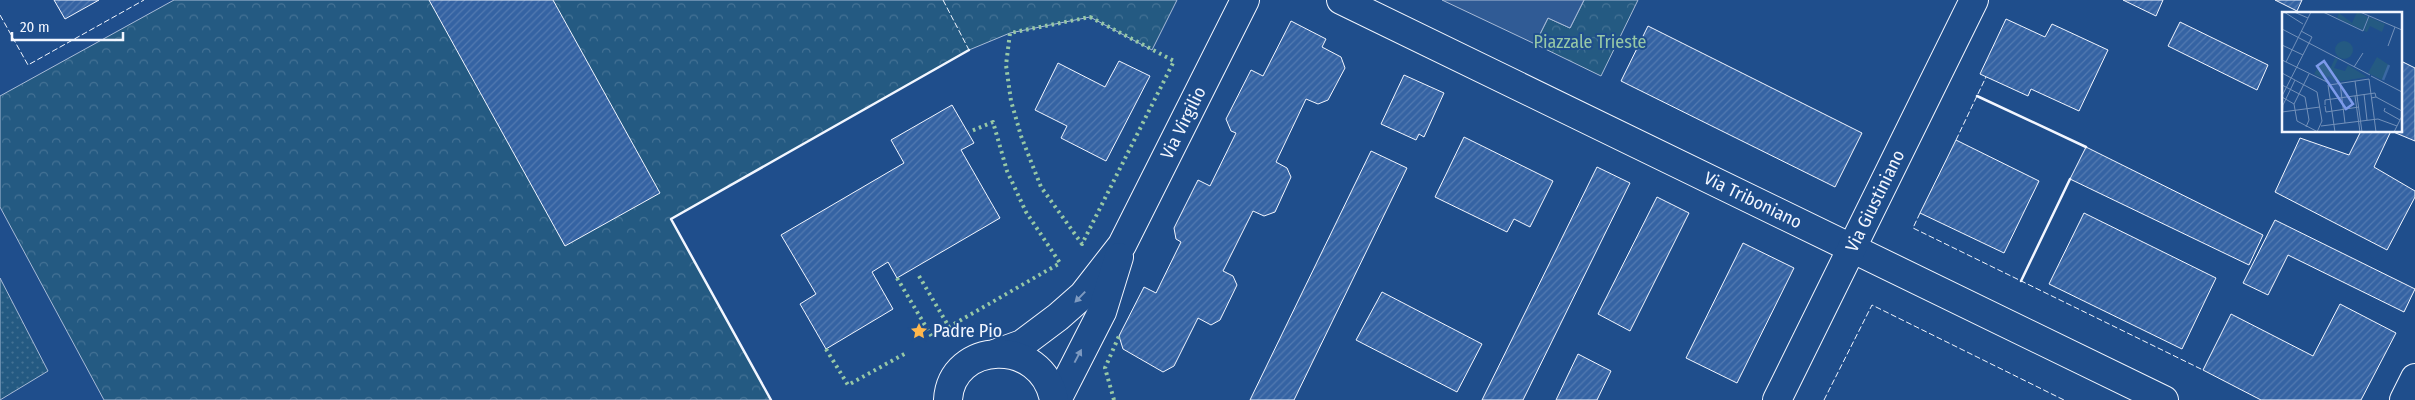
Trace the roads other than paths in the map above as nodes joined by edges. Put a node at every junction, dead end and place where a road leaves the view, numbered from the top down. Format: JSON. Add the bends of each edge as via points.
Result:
{"nodes":[{"id":1,"x":1245,"y":0,"type":"edge"},
{"id":2,"x":1341,"y":0,"type":"edge"},
{"id":3,"x":1974,"y":0,"type":"edge"},
{"id":4,"x":1122,"y":245,"type":"junction"},
{"id":5,"x":1853,"y":248,"type":"junction"},
{"id":6,"x":998,"y":353,"type":"junction"},
{"id":7,"x":2415,"y":378,"type":"edge"},
{"id":8,"x":952,"y":389,"type":"edge"},
{"id":9,"x":927,"y":400,"type":"edge"},
{"id":10,"x":1055,"y":400,"type":"edge"},
{"id":11,"x":1777,"y":400,"type":"edge"},
{"id":12,"x":2164,"y":400,"type":"edge"},
{"id":13,"x":2404,"y":400,"type":"edge"}],
"edges":[{"from":1,"to":4,"type":"street","name":"Via Virgilio"},
{"from":2,"to":5,"type":"street","name":"Via Triboniano"},
{"from":3,"to":5,"type":"street","name":"Via Giustiniano"},
{"from":4,"to":6,"type":"street","one_way":true,"via":[[1083,295],[1058,318],[1022,344]]},
{"from":10,"to":4,"type":"street","one_way":true,"via":[[1102,312]]},
{"from":5,"to":11,"type":"street","name":"Via Giustiniano"},
{"from":5,"to":12,"type":"street","name":"Via Triboniano"},
{"from":6,"to":8,"type":"street","via":[[981,356],[966,366]]},
{"from":6,"to":10,"type":"street","via":[[1015,355],[1030,362],[1043,373]]},
{"from":7,"to":13,"type":"street"},
{"from":8,"to":9,"type":"street"}]}
